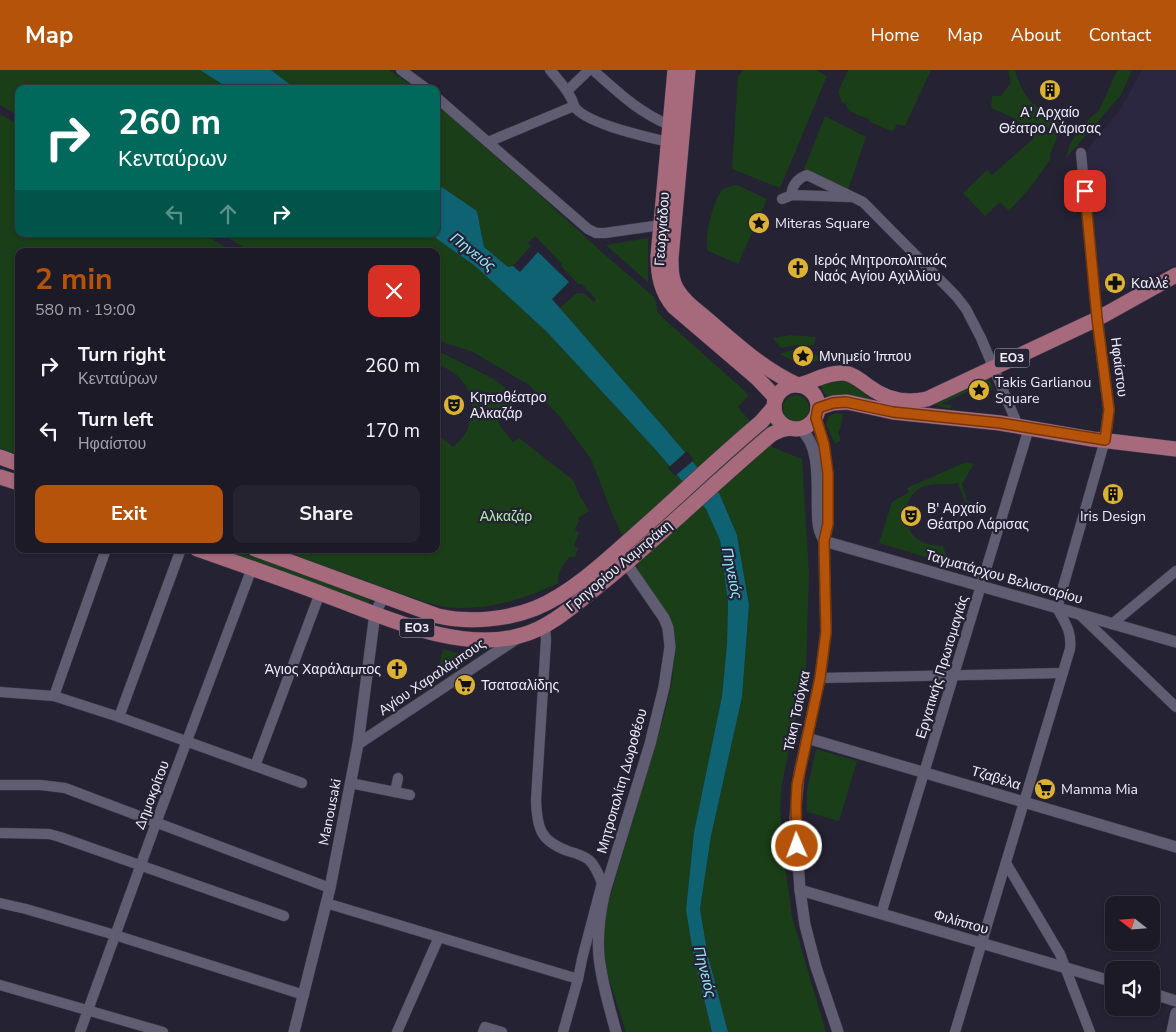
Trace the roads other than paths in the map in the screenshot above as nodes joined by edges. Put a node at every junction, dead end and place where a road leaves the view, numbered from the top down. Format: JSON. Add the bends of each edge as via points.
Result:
{"nodes":[{"id":1,"x":401,"y":70,"type":"edge"},
{"id":2,"x":550,"y":70,"type":"edge"},
{"id":3,"x":589,"y":70,"type":"edge"},
{"id":4,"x":593,"y":70,"type":"edge"},
{"id":5,"x":674,"y":70,"type":"edge"},
{"id":6,"x":688,"y":70,"type":"edge"},
{"id":7,"x":421,"y":85,"type":"edge"},
{"id":8,"x":567,"y":91,"type":"junction"},
{"id":9,"x":440,"y":100,"type":"edge"},
{"id":10,"x":574,"y":106,"type":"junction"},
{"id":11,"x":669,"y":125,"type":"junction"},
{"id":12,"x":488,"y":142,"type":"junction"},
{"id":13,"x":668,"y":142,"type":"junction"},
{"id":14,"x":1081,"y":153,"type":"dead end"},
{"id":15,"x":853,"y":197,"type":"junction"},
{"id":16,"x":661,"y":225,"type":"junction"},
{"id":17,"x":1176,"y":275,"type":"edge"},
{"id":18,"x":671,"y":292,"type":"junction"},
{"id":19,"x":1097,"y":318,"type":"junction"},
{"id":20,"x":993,"y":367,"type":"junction"},
{"id":21,"x":798,"y":385,"type":"junction"},
{"id":22,"x":775,"y":402,"type":"junction"},
{"id":23,"x":817,"y":413,"type":"junction"},
{"id":24,"x":1023,"y":427,"type":"junction"},
{"id":25,"x":795,"y":429,"type":"junction"},
{"id":26,"x":1105,"y":440,"type":"junction"},
{"id":27,"x":1176,"y":449,"type":"edge"},
{"id":28,"x":0,"y":457,"type":"edge"},
{"id":29,"x":15,"y":463,"type":"edge"},
{"id":30,"x":0,"y":476,"type":"edge"},
{"id":31,"x":15,"y":482,"type":"edge"},
{"id":32,"x":824,"y":541,"type":"junction"},
{"id":33,"x":105,"y":553,"type":"edge"},
{"id":34,"x":180,"y":553,"type":"edge"},
{"id":35,"x":209,"y":553,"type":"edge"},
{"id":36,"x":266,"y":553,"type":"edge"},
{"id":37,"x":624,"y":555,"type":"junction"},
{"id":38,"x":252,"y":568,"type":"junction"},
{"id":39,"x":1176,"y":571,"type":"edge"},
{"id":40,"x":981,"y":586,"type":"junction"},
{"id":41,"x":320,"y":593,"type":"junction"},
{"id":42,"x":384,"y":596,"type":"junction"},
{"id":43,"x":1057,"y":608,"type":"junction"},
{"id":44,"x":375,"y":613,"type":"junction"},
{"id":45,"x":1079,"y":614,"type":"junction"},
{"id":46,"x":1112,"y":624,"type":"junction"},
{"id":47,"x":545,"y":625,"type":"junction"},
{"id":48,"x":522,"y":635,"type":"junction"},
{"id":49,"x":1176,"y":642,"type":"edge"},
{"id":50,"x":1063,"y":673,"type":"junction"},
{"id":51,"x":954,"y":675,"type":"junction"},
{"id":52,"x":820,"y":678,"type":"junction"},
{"id":53,"x":0,"y":692,"type":"edge"},
{"id":54,"x":54,"y":696,"type":"junction"},
{"id":55,"x":1176,"y":707,"type":"edge"},
{"id":56,"x":119,"y":717,"type":"junction"},
{"id":57,"x":807,"y":738,"type":"junction"},
{"id":58,"x":187,"y":742,"type":"junction"},
{"id":59,"x":358,"y":744,"type":"junction"},
{"id":60,"x":255,"y":766,"type":"junction"},
{"id":61,"x":924,"y":773,"type":"junction"},
{"id":62,"x":398,"y":778,"type":"dead end"},
{"id":63,"x":302,"y":783,"type":"dead end"},
{"id":64,"x":350,"y":783,"type":"junction"},
{"id":65,"x":0,"y":784,"type":"edge"},
{"id":66,"x":395,"y":792,"type":"junction"},
{"id":67,"x":410,"y":795,"type":"dead end"},
{"id":68,"x":1024,"y":802,"type":"junction"},
{"id":69,"x":156,"y":823,"type":"junction"},
{"id":70,"x":0,"y":833,"type":"edge"},
{"id":71,"x":1176,"y":847,"type":"edge"},
{"id":72,"x":1006,"y":863,"type":"junction"},
{"id":73,"x":140,"y":866,"type":"junction"},
{"id":74,"x":604,"y":887,"type":"junction"},
{"id":75,"x":330,"y":888,"type":"junction"},
{"id":76,"x":800,"y":890,"type":"junction"},
{"id":77,"x":0,"y":903,"type":"edge"},
{"id":78,"x":326,"y":904,"type":"junction"},
{"id":79,"x":882,"y":914,"type":"junction"},
{"id":80,"x":284,"y":916,"type":"dead end"},
{"id":81,"x":115,"y":935,"type":"junction"},
{"id":82,"x":439,"y":937,"type":"junction"},
{"id":83,"x":982,"y":944,"type":"junction"},
{"id":84,"x":1066,"y":968,"type":"junction"},
{"id":85,"x":578,"y":979,"type":"junction"},
{"id":86,"x":1105,"y":979,"type":"edge"},
{"id":87,"x":0,"y":985,"type":"edge"},
{"id":88,"x":304,"y":995,"type":"junction"},
{"id":89,"x":1160,"y":996,"type":"edge"},
{"id":90,"x":1176,"y":1001,"type":"edge"},
{"id":91,"x":88,"y":1010,"type":"junction"},
{"id":92,"x":1176,"y":1013,"type":"edge"},
{"id":93,"x":80,"y":1032,"type":"edge"},
{"id":94,"x":163,"y":1032,"type":"edge"},
{"id":95,"x":294,"y":1032,"type":"edge"},
{"id":96,"x":397,"y":1032,"type":"edge"},
{"id":97,"x":483,"y":1032,"type":"edge"},
{"id":98,"x":502,"y":1032,"type":"edge"},
{"id":99,"x":563,"y":1032,"type":"edge"},
{"id":100,"x":616,"y":1032,"type":"edge"},
{"id":101,"x":838,"y":1032,"type":"edge"},
{"id":102,"x":955,"y":1032,"type":"edge"},
{"id":103,"x":1090,"y":1032,"type":"edge"},
{"id":104,"x":1172,"y":1032,"type":"edge"}],
"edges":[{"from":1,"to":7,"type":"street"},
{"from":2,"to":8,"type":"street"},
{"from":3,"to":8,"type":"street"},
{"from":4,"to":11,"type":"street","via":[[633,106]]},
{"from":5,"to":11,"type":"main road","name":"Γεωργιάδου"},
{"from":6,"to":18,"type":"main road","name":"Γεωργιάδου","via":[[671,258]]},
{"from":8,"to":10,"type":"street"},
{"from":9,"to":12,"type":"street"},
{"from":10,"to":12,"type":"street"},
{"from":10,"to":13,"type":"street","via":[[606,125]]},
{"from":11,"to":13,"type":"main road","name":"Γεωργιάδου"},
{"from":12,"to":16,"type":"street","via":[[593,232],[612,233]]},
{"from":13,"to":16,"type":"main road","name":"Γεωργιάδου"},
{"from":14,"to":19,"type":"street","name":"Ηφαίστου"},
{"from":15,"to":15,"type":"street","via":[[787,197],[801,177],[807,176]]},
{"from":15,"to":20,"type":"street","via":[[863,202],[948,287],[966,309]]},
{"from":16,"to":18,"type":"main road","name":"Γεωργιάδου","via":[[660,281]]},
{"from":17,"to":19,"type":"main road","number":"ΕΟ3"},
{"from":18,"to":21,"type":"main road","name":"Γεωργιάδου","via":[[745,351]]},
{"from":18,"to":22,"type":"main road","name":"Γεωργιάδου","via":[[674,307],[756,378]]},
{"from":19,"to":20,"type":"main road","number":"ΕΟ3"},
{"from":19,"to":26,"type":"street","name":"Ηφαίστου","via":[[1109,410]]},
{"from":20,"to":21,"type":"main road","number":"ΕΟ3","via":[[921,400],[887,398],[845,373],[827,375]]},
{"from":20,"to":24,"type":"street"},
{"from":21,"to":22,"type":"main road","number":"ΕΟ3","via":[[785,388]]},
{"from":21,"to":23,"type":"main road","via":[[813,393],[817,399]]},
{"from":22,"to":25,"type":"main road","via":[[778,420]]},
{"from":22,"to":37,"type":"main road","name":"Γρηγορίου Λαμπράκη","number":"ΕΟ3","via":[[757,425]]},
{"from":23,"to":24,"type":"main road","number":"ΕΟ3","via":[[833,403],[846,402],[893,412]]},
{"from":23,"to":25,"type":"main road","number":"ΕΟ3","via":[[809,425]]},
{"from":23,"to":32,"type":"street","name":"Τάκη Τσιόγκα","via":[[827,466],[828,524]]},
{"from":24,"to":26,"type":"main road","number":"ΕΟ3"},
{"from":24,"to":40,"type":"street","name":"Εργατικής Πρωτομαγιάς"},
{"from":25,"to":32,"type":"street","name":"Τάκη Τσιόγκα","via":[[808,436],[815,455],[818,522]]},
{"from":25,"to":37,"type":"main road","name":"Γρηγορίου Λαμπράκη","number":"ΕΟ3","via":[[777,431]]},
{"from":26,"to":27,"type":"main road","number":"ΕΟ3"},
{"from":26,"to":43,"type":"street","name":"Ηφαίστου"},
{"from":28,"to":29,"type":"main road"},
{"from":30,"to":31,"type":"main road"},
{"from":32,"to":40,"type":"street","name":"Ταγματάρχου Βελισσαρίου"},
{"from":32,"to":52,"type":"street","name":"Τάκη Τσιόγκα","via":[[826,632]]},
{"from":33,"to":54,"type":"street"},
{"from":34,"to":56,"type":"street"},
{"from":35,"to":38,"type":"main road","name":"Γρηγορίου Λαμπράκη","number":"ΕΟ3"},
{"from":36,"to":42,"type":"main road","name":"Γρηγορίου Λαμπράκη","number":"ΕΟ3"},
{"from":37,"to":42,"type":"main road","name":"Γρηγορίου Λαμπράκη","number":"ΕΟ3","via":[[553,599],[512,614],[451,619]]},
{"from":37,"to":47,"type":"main road","name":"Γρηγορίου Λαμπράκη","number":"ΕΟ3","via":[[578,602]]},
{"from":37,"to":74,"type":"street","name":"Μητροπολίτη Δωροθέου","via":[[664,618],[670,647],[650,744]]},
{"from":38,"to":41,"type":"main road","name":"Γρηγορίου Λαμπράκη","number":"ΕΟ3"},
{"from":38,"to":58,"type":"street","name":"Δημοκρίτου"},
{"from":39,"to":46,"type":"street"},
{"from":40,"to":43,"type":"street","name":"Ταγματάρχου Βελισσαρίου"},
{"from":40,"to":51,"type":"street","name":"Εργατικής Πρωτομαγιάς"},
{"from":41,"to":44,"type":"main road","name":"Γρηγορίου Λαμπράκη","number":"ΕΟ3"},
{"from":41,"to":60,"type":"street"},
{"from":42,"to":44,"type":"street","name":"Manousaki"},
{"from":43,"to":45,"type":"street","name":"Ταγματάρχου Βελισσαρίου"},
{"from":43,"to":50,"type":"street","via":[[1071,639]]},
{"from":44,"to":48,"type":"main road","name":"Γρηγορίου Λαμπράκη","number":"ΕΟ3","via":[[453,638],[486,640]]},
{"from":44,"to":59,"type":"street","name":"Manousaki"},
{"from":45,"to":46,"type":"street","name":"Ταγματάρχου Βελισσαρίου"},
{"from":45,"to":55,"type":"street"},
{"from":46,"to":49,"type":"street","name":"Ταγματάρχου Βελισσαρίου"},
{"from":47,"to":48,"type":"main road","name":"Γρηγορίου Λαμπράκη","number":"ΕΟ3"},
{"from":47,"to":74,"type":"street","via":[[538,820],[547,840],[586,858]]},
{"from":48,"to":59,"type":"street","name":"Αγίου Χαραλάμπους"},
{"from":50,"to":51,"type":"street"},
{"from":50,"to":68,"type":"street"},
{"from":51,"to":52,"type":"street"},
{"from":51,"to":61,"type":"street","name":"Εργατικής Πρωτομαγιάς"},
{"from":52,"to":57,"type":"street","name":"Τάκη Τσιόγκα"},
{"from":53,"to":54,"type":"street"},
{"from":54,"to":56,"type":"street"},
{"from":56,"to":58,"type":"street"},
{"from":57,"to":61,"type":"street","name":"Τζαβέλα"},
{"from":57,"to":76,"type":"street","name":"Τάκη Τσιόγκα","via":[[798,774],[796,806]]},
{"from":58,"to":60,"type":"street"},
{"from":58,"to":69,"type":"street","name":"Δημοκρίτου"},
{"from":59,"to":64,"type":"street","name":"Manousaki"},
{"from":60,"to":63,"type":"street"},
{"from":61,"to":68,"type":"street","name":"Τζαβέλα"},
{"from":61,"to":79,"type":"street","name":"Εργατικής Πρωτομαγιάς"},
{"from":62,"to":66,"type":"street"},
{"from":64,"to":66,"type":"street"},
{"from":64,"to":75,"type":"street","name":"Manousaki"},
{"from":65,"to":69,"type":"street","via":[[65,788]]},
{"from":66,"to":67,"type":"street"},
{"from":68,"to":71,"type":"street","name":"Τζαβέλα"},
{"from":68,"to":72,"type":"street"},
{"from":69,"to":73,"type":"street","name":"Δημοκρίτου"},
{"from":69,"to":75,"type":"street"},
{"from":70,"to":73,"type":"street","via":[[50,834]]},
{"from":72,"to":83,"type":"street"},
{"from":72,"to":84,"type":"street"},
{"from":73,"to":80,"type":"street"},
{"from":73,"to":81,"type":"street","name":"Δημοκρίτου"},
{"from":74,"to":85,"type":"street","name":"Μητροπολίτη Δωροθέου"},
{"from":74,"to":100,"type":"street","name":"Μητροπολίτη Δωροθέου","via":[[598,959]]},
{"from":75,"to":78,"type":"street","name":"Manousaki"},
{"from":76,"to":79,"type":"street","name":"Φιλίππου"},
{"from":76,"to":101,"type":"street","name":"Τάκη Τσιόγκα","via":[[810,946]]},
{"from":77,"to":81,"type":"street"},
{"from":78,"to":82,"type":"street"},
{"from":78,"to":88,"type":"street","name":"Manousaki"},
{"from":79,"to":83,"type":"street","name":"Φιλίππου"},
{"from":81,"to":88,"type":"street"},
{"from":81,"to":91,"type":"street","name":"Δημοκρίτου"},
{"from":82,"to":85,"type":"street"},
{"from":82,"to":96,"type":"street"},
{"from":83,"to":84,"type":"street","name":"Φιλίππου"},
{"from":83,"to":102,"type":"street"},
{"from":84,"to":86,"type":"street","name":"Φιλίππου"},
{"from":84,"to":103,"type":"street"},
{"from":85,"to":99,"type":"street","name":"Μητροπολίτη Δωροθέου"},
{"from":87,"to":91,"type":"street"},
{"from":88,"to":95,"type":"street","name":"Manousaki"},
{"from":89,"to":90,"type":"street"},
{"from":91,"to":93,"type":"street","name":"Δημοκρίτου"},
{"from":91,"to":94,"type":"street"},
{"from":92,"to":104,"type":"street"},
{"from":97,"to":98,"type":"street","via":[[485,1027]]}]}
